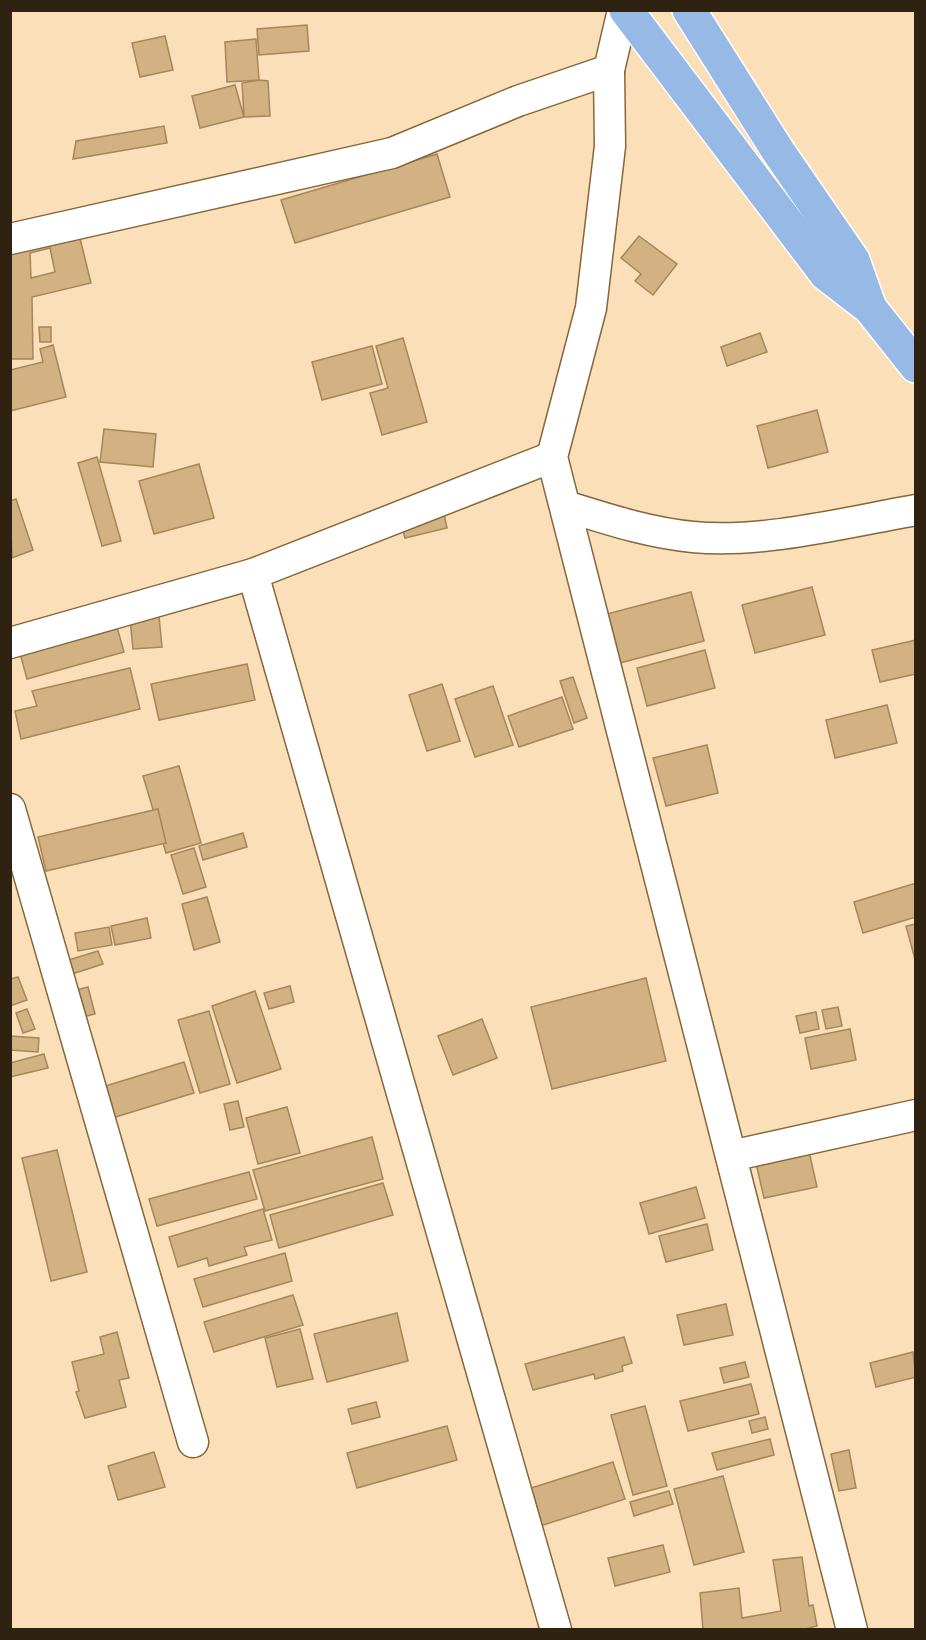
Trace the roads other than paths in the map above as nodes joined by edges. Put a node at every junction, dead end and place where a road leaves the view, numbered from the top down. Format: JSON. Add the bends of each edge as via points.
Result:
{"nodes":[{"id":1,"x":624,"y":10,"type":"edge"},
{"id":2,"x":689,"y":10,"type":"edge"},
{"id":3,"x":609,"y":70,"type":"junction"},
{"id":4,"x":10,"y":239,"type":"edge"},
{"id":5,"x":870,"y":308,"type":"junction"},
{"id":6,"x":915,"y":366,"type":"edge"},
{"id":7,"x":552,"y":457,"type":"junction"},
{"id":8,"x":565,"y":506,"type":"junction"},
{"id":9,"x":915,"y":510,"type":"edge"},
{"id":10,"x":254,"y":574,"type":"junction"},
{"id":11,"x":10,"y":643,"type":"edge"},
{"id":12,"x":10,"y":809,"type":"edge"},
{"id":13,"x":915,"y":1115,"type":"edge"},
{"id":14,"x":731,"y":1156,"type":"junction"},
{"id":15,"x":193,"y":1442,"type":"dead end"},
{"id":16,"x":556,"y":1629,"type":"edge"},
{"id":17,"x":852,"y":1629,"type":"edge"}],
"edges":[{"from":1,"to":3,"type":"street"},
{"from":1,"to":5,"type":"main road","via":[[826,274]]},
{"from":2,"to":5,"type":"main road","via":[[853,260]]},
{"from":3,"to":4,"type":"street","via":[[518,101],[392,153]]},
{"from":3,"to":7,"type":"street","via":[[610,146],[591,308]]},
{"from":5,"to":6,"type":"main road"},
{"from":7,"to":8,"type":"street"},
{"from":7,"to":10,"type":"street"},
{"from":8,"to":9,"type":"street","via":[[648,531],[695,537],[765,534]]},
{"from":8,"to":14,"type":"street"},
{"from":10,"to":11,"type":"street"},
{"from":10,"to":16,"type":"street"},
{"from":12,"to":15,"type":"street"},
{"from":13,"to":14,"type":"street"},
{"from":14,"to":17,"type":"street"}]}
